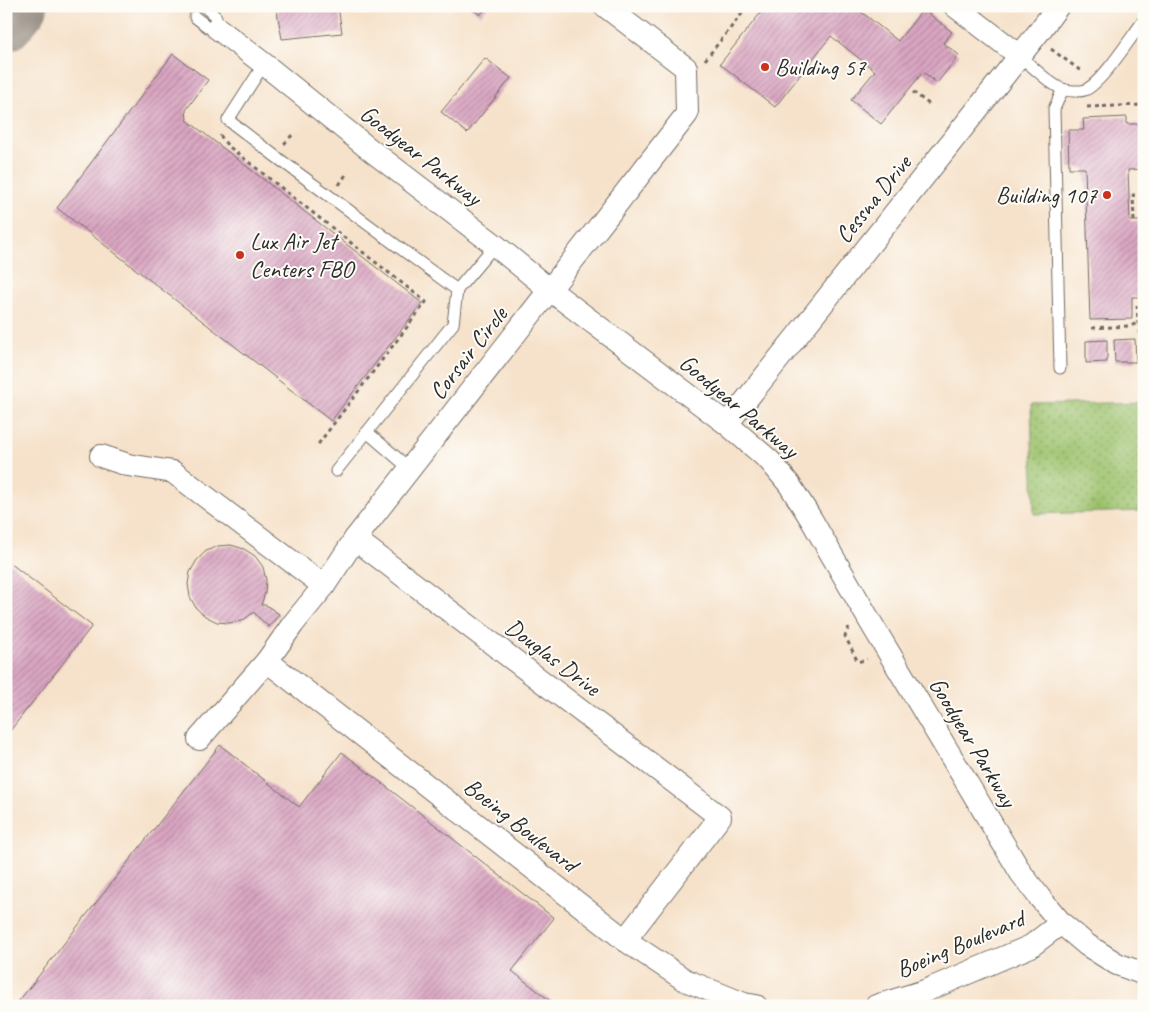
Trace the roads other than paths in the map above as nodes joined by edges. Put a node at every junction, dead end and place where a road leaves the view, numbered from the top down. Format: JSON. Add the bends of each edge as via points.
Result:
{"nodes":[{"id":1,"x":204,"y":6,"type":"edge"},
{"id":2,"x":605,"y":6,"type":"edge"},
{"id":3,"x":956,"y":6,"type":"edge"},
{"id":4,"x":1058,"y":6,"type":"edge"},
{"id":5,"x":195,"y":17,"type":"dead end"},
{"id":6,"x":1144,"y":20,"type":"edge"},
{"id":7,"x":217,"y":28,"type":"junction"},
{"id":8,"x":1020,"y":56,"type":"junction"},
{"id":9,"x":264,"y":64,"type":"junction"},
{"id":10,"x":1063,"y":89,"type":"junction"},
{"id":11,"x":495,"y":245,"type":"junction"},
{"id":12,"x":457,"y":290,"type":"junction"},
{"id":13,"x":550,"y":290,"type":"junction"},
{"id":14,"x":1060,"y":368,"type":"dead end"},
{"id":15,"x":727,"y":424,"type":"junction"},
{"id":16,"x":367,"y":432,"type":"junction"},
{"id":17,"x":101,"y":456,"type":"dead end"},
{"id":18,"x":410,"y":470,"type":"junction"},
{"id":19,"x":336,"y":471,"type":"dead end"},
{"id":20,"x":355,"y":539,"type":"junction"},
{"id":21,"x":324,"y":586,"type":"junction"},
{"id":22,"x":267,"y":661,"type":"junction"},
{"id":23,"x":199,"y":739,"type":"dead end"},
{"id":24,"x":1061,"y":923,"type":"junction"},
{"id":25,"x":624,"y":940,"type":"junction"},
{"id":26,"x":1144,"y":974,"type":"edge"},
{"id":27,"x":756,"y":1006,"type":"edge"},
{"id":28,"x":876,"y":1006,"type":"edge"}],
"edges":[{"from":1,"to":7,"type":"lane","via":[[216,17]]},
{"from":2,"to":13,"type":"street","name":"Corsair Circle","via":[[686,68],[687,114]]},
{"from":3,"to":8,"type":"street"},
{"from":4,"to":8,"type":"street","name":"Cessna Drive"},
{"from":5,"to":7,"type":"lane","via":[[208,27]]},
{"from":6,"to":10,"type":"lane","via":[[1094,85],[1083,91]]},
{"from":7,"to":9,"type":"street","name":"Goodyear Parkway"},
{"from":8,"to":10,"type":"lane"},
{"from":8,"to":15,"type":"street","name":"Cessna Drive"},
{"from":9,"to":11,"type":"street","name":"Goodyear Parkway"},
{"from":9,"to":12,"type":"lane","via":[[228,120]]},
{"from":10,"to":14,"type":"lane","via":[[1054,109]]},
{"from":11,"to":12,"type":"lane"},
{"from":11,"to":13,"type":"street","name":"Goodyear Parkway"},
{"from":12,"to":16,"type":"lane","via":[[453,324]]},
{"from":13,"to":15,"type":"street","name":"Goodyear Parkway"},
{"from":13,"to":18,"type":"street","name":"Corsair Circle"},
{"from":15,"to":24,"type":"street","name":"Goodyear Parkway","via":[[770,461],[789,484],[1021,873]]},
{"from":16,"to":18,"type":"lane"},
{"from":16,"to":19,"type":"lane"},
{"from":17,"to":21,"type":"street","via":[[128,465],[173,472]]},
{"from":18,"to":20,"type":"street","name":"Corsair Circle"},
{"from":20,"to":21,"type":"street","name":"Corsair Circle"},
{"from":20,"to":25,"type":"street","name":"Douglas Drive","via":[[720,817]]},
{"from":21,"to":22,"type":"street","name":"Corsair Circle"},
{"from":22,"to":23,"type":"street","name":"Corsair Circle"},
{"from":22,"to":25,"type":"street","name":"Boeing Boulevard"},
{"from":24,"to":26,"type":"street","name":"Goodyear Parkway","via":[[1117,964]]},
{"from":24,"to":28,"type":"street","name":"Boeing Boulevard","via":[[1031,946],[925,991]]},
{"from":25,"to":27,"type":"street","name":"Boeing Boulevard","via":[[685,980]]}]}
